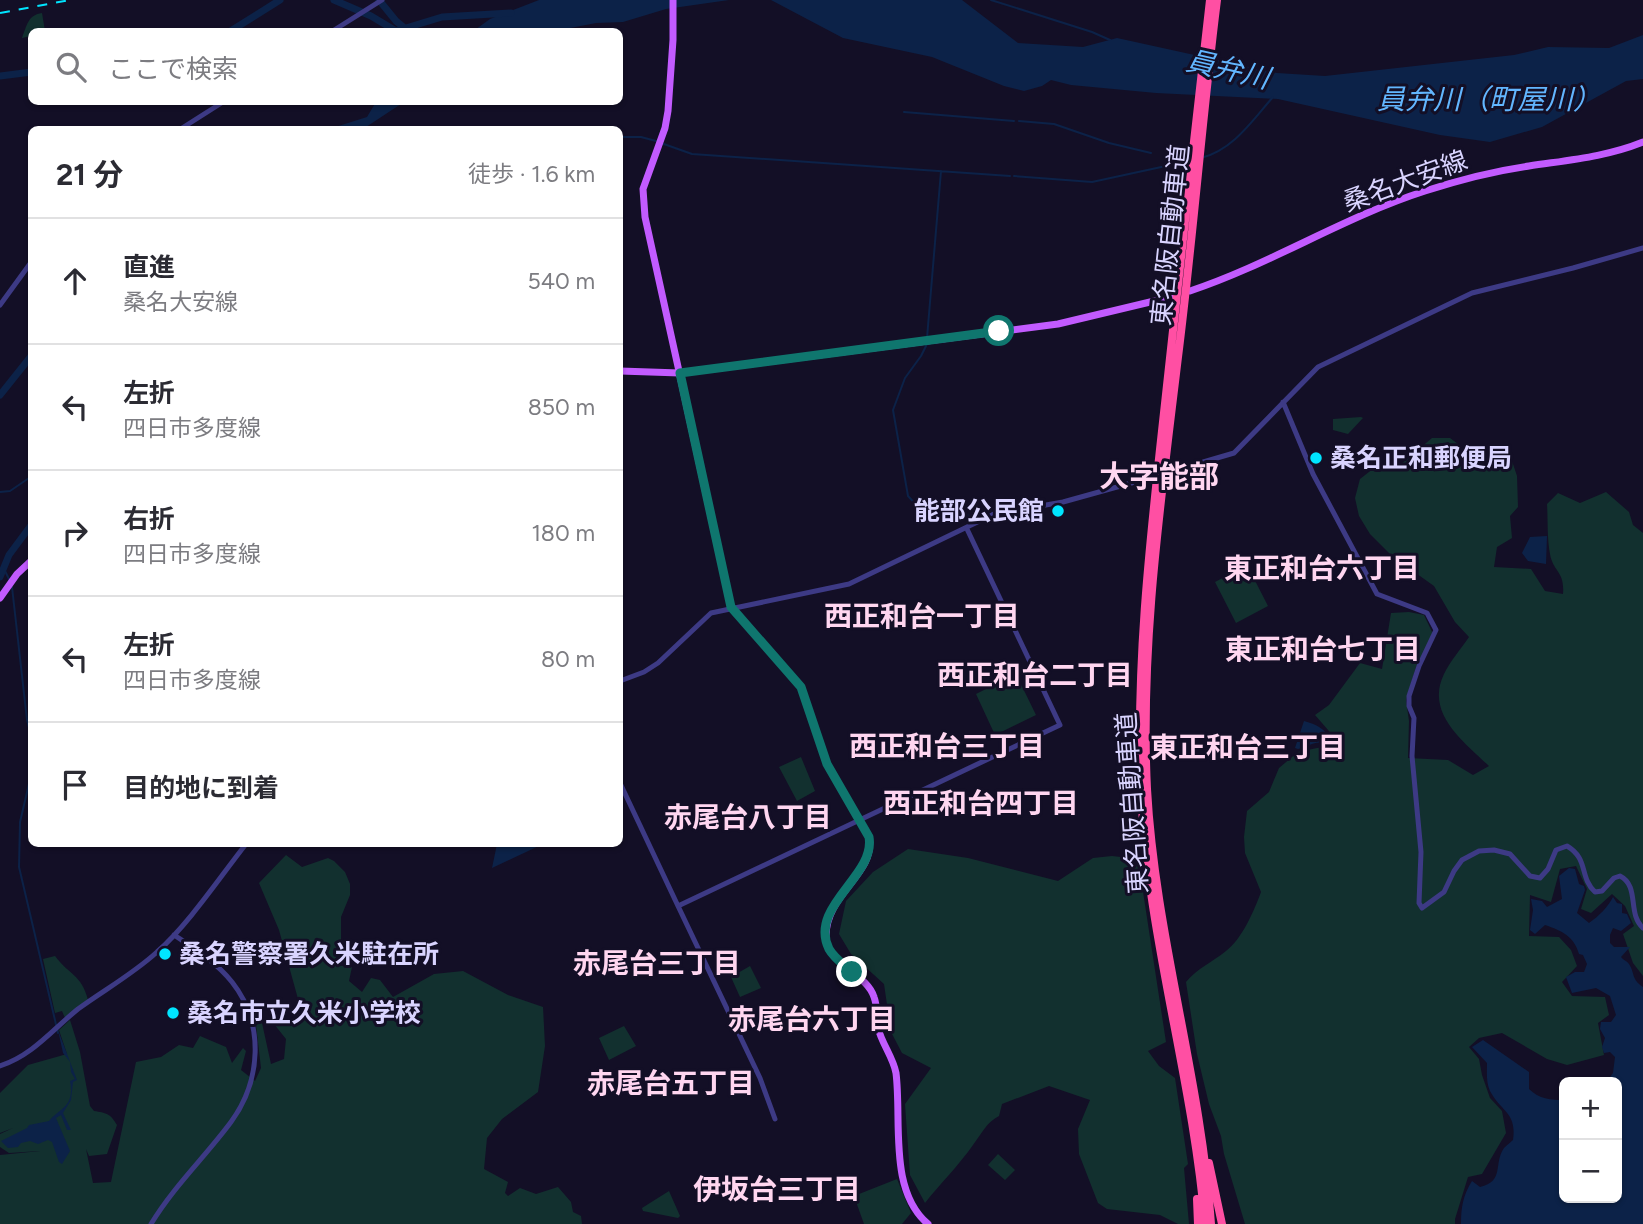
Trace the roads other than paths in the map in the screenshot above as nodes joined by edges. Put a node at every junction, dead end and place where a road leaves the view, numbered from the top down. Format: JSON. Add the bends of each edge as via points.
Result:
{"nodes":[{"id":1,"x":673,"y":0,"type":"edge"},
{"id":2,"x":1210,"y":0,"type":"edge"},
{"id":3,"x":1217,"y":0,"type":"edge"},
{"id":4,"x":379,"y":2,"type":"edge"},
{"id":5,"x":337,"y":28,"type":"edge"},
{"id":6,"x":1209,"y":36,"type":"junction"},
{"id":7,"x":218,"y":105,"type":"edge"},
{"id":8,"x":185,"y":126,"type":"edge"},
{"id":9,"x":1643,"y":142,"type":"edge"},
{"id":10,"x":1194,"y":175,"type":"junction"},
{"id":11,"x":1643,"y":248,"type":"edge"},
{"id":12,"x":28,"y":266,"type":"edge"},
{"id":13,"x":1190,"y":291,"type":"dead end"},
{"id":14,"x":1171,"y":297,"type":"dead end"},
{"id":15,"x":0,"y":305,"type":"edge"},
{"id":16,"x":623,"y":371,"type":"edge"},
{"id":17,"x":680,"y":373,"type":"junction"},
{"id":18,"x":1283,"y":402,"type":"junction"},
{"id":19,"x":1169,"y":472,"type":"dead end"},
{"id":20,"x":1153,"y":477,"type":"dead end"},
{"id":21,"x":967,"y":529,"type":"junction"},
{"id":22,"x":28,"y":564,"type":"edge"},
{"id":23,"x":2,"y":594,"type":"edge"},
{"id":24,"x":731,"y":607,"type":"junction"},
{"id":25,"x":623,"y":680,"type":"edge"},
{"id":26,"x":623,"y":789,"type":"edge"},
{"id":27,"x":860,"y":820,"type":"junction"},
{"id":28,"x":244,"y":847,"type":"edge"},
{"id":29,"x":678,"y":906,"type":"junction"},
{"id":30,"x":1643,"y":928,"type":"edge"},
{"id":31,"x":174,"y":935,"type":"junction"},
{"id":32,"x":0,"y":1066,"type":"edge"},
{"id":33,"x":1198,"y":1112,"type":"junction"},
{"id":34,"x":775,"y":1119,"type":"dead end"},
{"id":35,"x":1194,"y":1138,"type":"junction"},
{"id":36,"x":151,"y":1224,"type":"edge"},
{"id":37,"x":928,"y":1224,"type":"edge"},
{"id":38,"x":1198,"y":1224,"type":"edge"},
{"id":39,"x":1205,"y":1224,"type":"edge"},
{"id":40,"x":1211,"y":1224,"type":"edge"},
{"id":41,"x":1222,"y":1224,"type":"edge"}],
"edges":[{"from":1,"to":17,"type":"main road","via":[[668,111],[642,196]]},
{"from":2,"to":6,"type":"highway","name":"東名阪自動車道"},
{"from":3,"to":6,"type":"highway","name":"東名阪自動車道"},
{"from":4,"to":5,"type":"street"},
{"from":6,"to":10,"type":"highway","name":"東名阪自動車道"},
{"from":7,"to":8,"type":"street"},
{"from":9,"to":13,"type":"main road","name":"桑名大安線","via":[[1614,153],[1492,173],[1422,192]]},
{"from":10,"to":33,"type":"highway","name":"東名阪自動車道","via":[[1147,660],[1146,742],[1160,906]]},
{"from":10,"to":35,"type":"highway","name":"東名阪自動車道","via":[[1152,518],[1141,647],[1140,729],[1151,893]]},
{"from":11,"to":18,"type":"street","via":[[1472,293],[1318,368]]},
{"from":12,"to":15,"type":"street"},
{"from":14,"to":17,"type":"main road","via":[[1058,324]]},
{"from":16,"to":17,"type":"main road"},
{"from":17,"to":24,"type":"main road"},
{"from":18,"to":19,"type":"street","via":[[1234,453]]},
{"from":18,"to":30,"type":"street","via":[[1313,474],[1377,594],[1427,612],[1436,630],[1409,696],[1414,719],[1412,756],[1422,908],[1444,892],[1454,871],[1471,854],[1494,850],[1510,854],[1530,876],[1540,878],[1556,850],[1567,846],[1580,857],[1586,880],[1595,892],[1614,878],[1626,879],[1634,915]]},
{"from":20,"to":21,"type":"street","via":[[1063,502],[994,514]]},
{"from":21,"to":24,"type":"street","via":[[849,584]]},
{"from":21,"to":27,"type":"street","via":[[1060,725]]},
{"from":22,"to":23,"type":"main road"},
{"from":24,"to":25,"type":"street","via":[[711,613],[659,663]]},
{"from":24,"to":27,"type":"main road","via":[[801,687],[827,764]]},
{"from":26,"to":29,"type":"street"},
{"from":27,"to":29,"type":"street"},
{"from":27,"to":37,"type":"main road","via":[[869,837],[869,853],[837,900],[826,938],[833,955],[874,996],[878,1029],[896,1073],[903,1187]]},
{"from":28,"to":31,"type":"street"},
{"from":29,"to":34,"type":"street","via":[[760,1077]]},
{"from":31,"to":32,"type":"street","via":[[20,1058]]},
{"from":31,"to":36,"type":"street","via":[[233,983],[250,1015],[256,1052],[251,1087],[242,1105]]},
{"from":33,"to":40,"type":"highway","name":"東名阪自動車道"},
{"from":33,"to":41,"type":"highway"},
{"from":35,"to":38,"type":"highway"},
{"from":35,"to":39,"type":"highway","name":"東名阪自動車道"}]}
